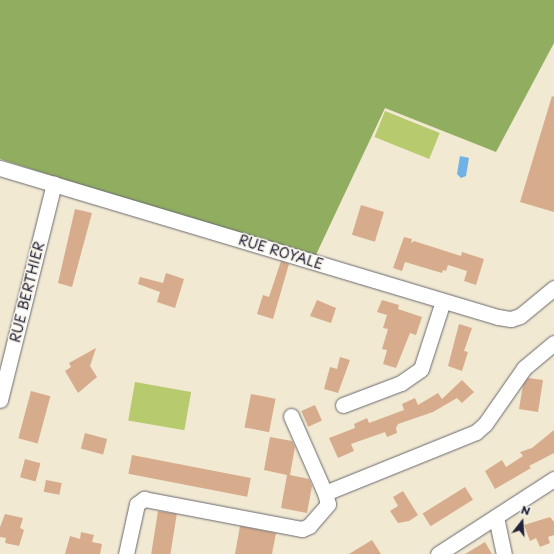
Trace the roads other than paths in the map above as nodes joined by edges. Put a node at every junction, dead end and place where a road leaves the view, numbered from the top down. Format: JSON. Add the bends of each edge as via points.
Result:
{"nodes":[{"id":1,"x":0,"y":168,"type":"edge"},
{"id":2,"x":54,"y":184,"type":"junction"},
{"id":3,"x":554,"y":288,"type":"edge"},
{"id":4,"x":443,"y":301,"type":"junction"},
{"id":5,"x":554,"y":343,"type":"edge"},
{"id":6,"x":0,"y":400,"type":"edge"},
{"id":7,"x":343,"y":405,"type":"dead end"},
{"id":8,"x":291,"y":416,"type":"dead end"},
{"id":9,"x":554,"y":480,"type":"edge"},
{"id":10,"x":325,"y":493,"type":"junction"},
{"id":11,"x":496,"y":517,"type":"junction"},
{"id":12,"x":126,"y":554,"type":"edge"},
{"id":13,"x":438,"y":554,"type":"edge"},
{"id":14,"x":504,"y":554,"type":"edge"}],
"edges":[{"from":1,"to":2,"type":"street","name":"RUE ROYALE"},
{"from":2,"to":4,"type":"street","name":"RUE ROYALE"},
{"from":2,"to":6,"type":"street","name":"RUE BERTHIER"},
{"from":3,"to":4,"type":"street","name":"RUE ROYALE","via":[[520,316],[512,319]]},
{"from":4,"to":7,"type":"street","via":[[422,369],[401,383]]},
{"from":5,"to":10,"type":"street","via":[[524,368],[485,424],[476,432]]},
{"from":8,"to":10,"type":"street"},
{"from":9,"to":11,"type":"street"},
{"from":10,"to":12,"type":"street","via":[[328,504],[320,516],[302,529],[144,499],[136,504]]},
{"from":11,"to":13,"type":"street"},
{"from":11,"to":14,"type":"street"}]}
